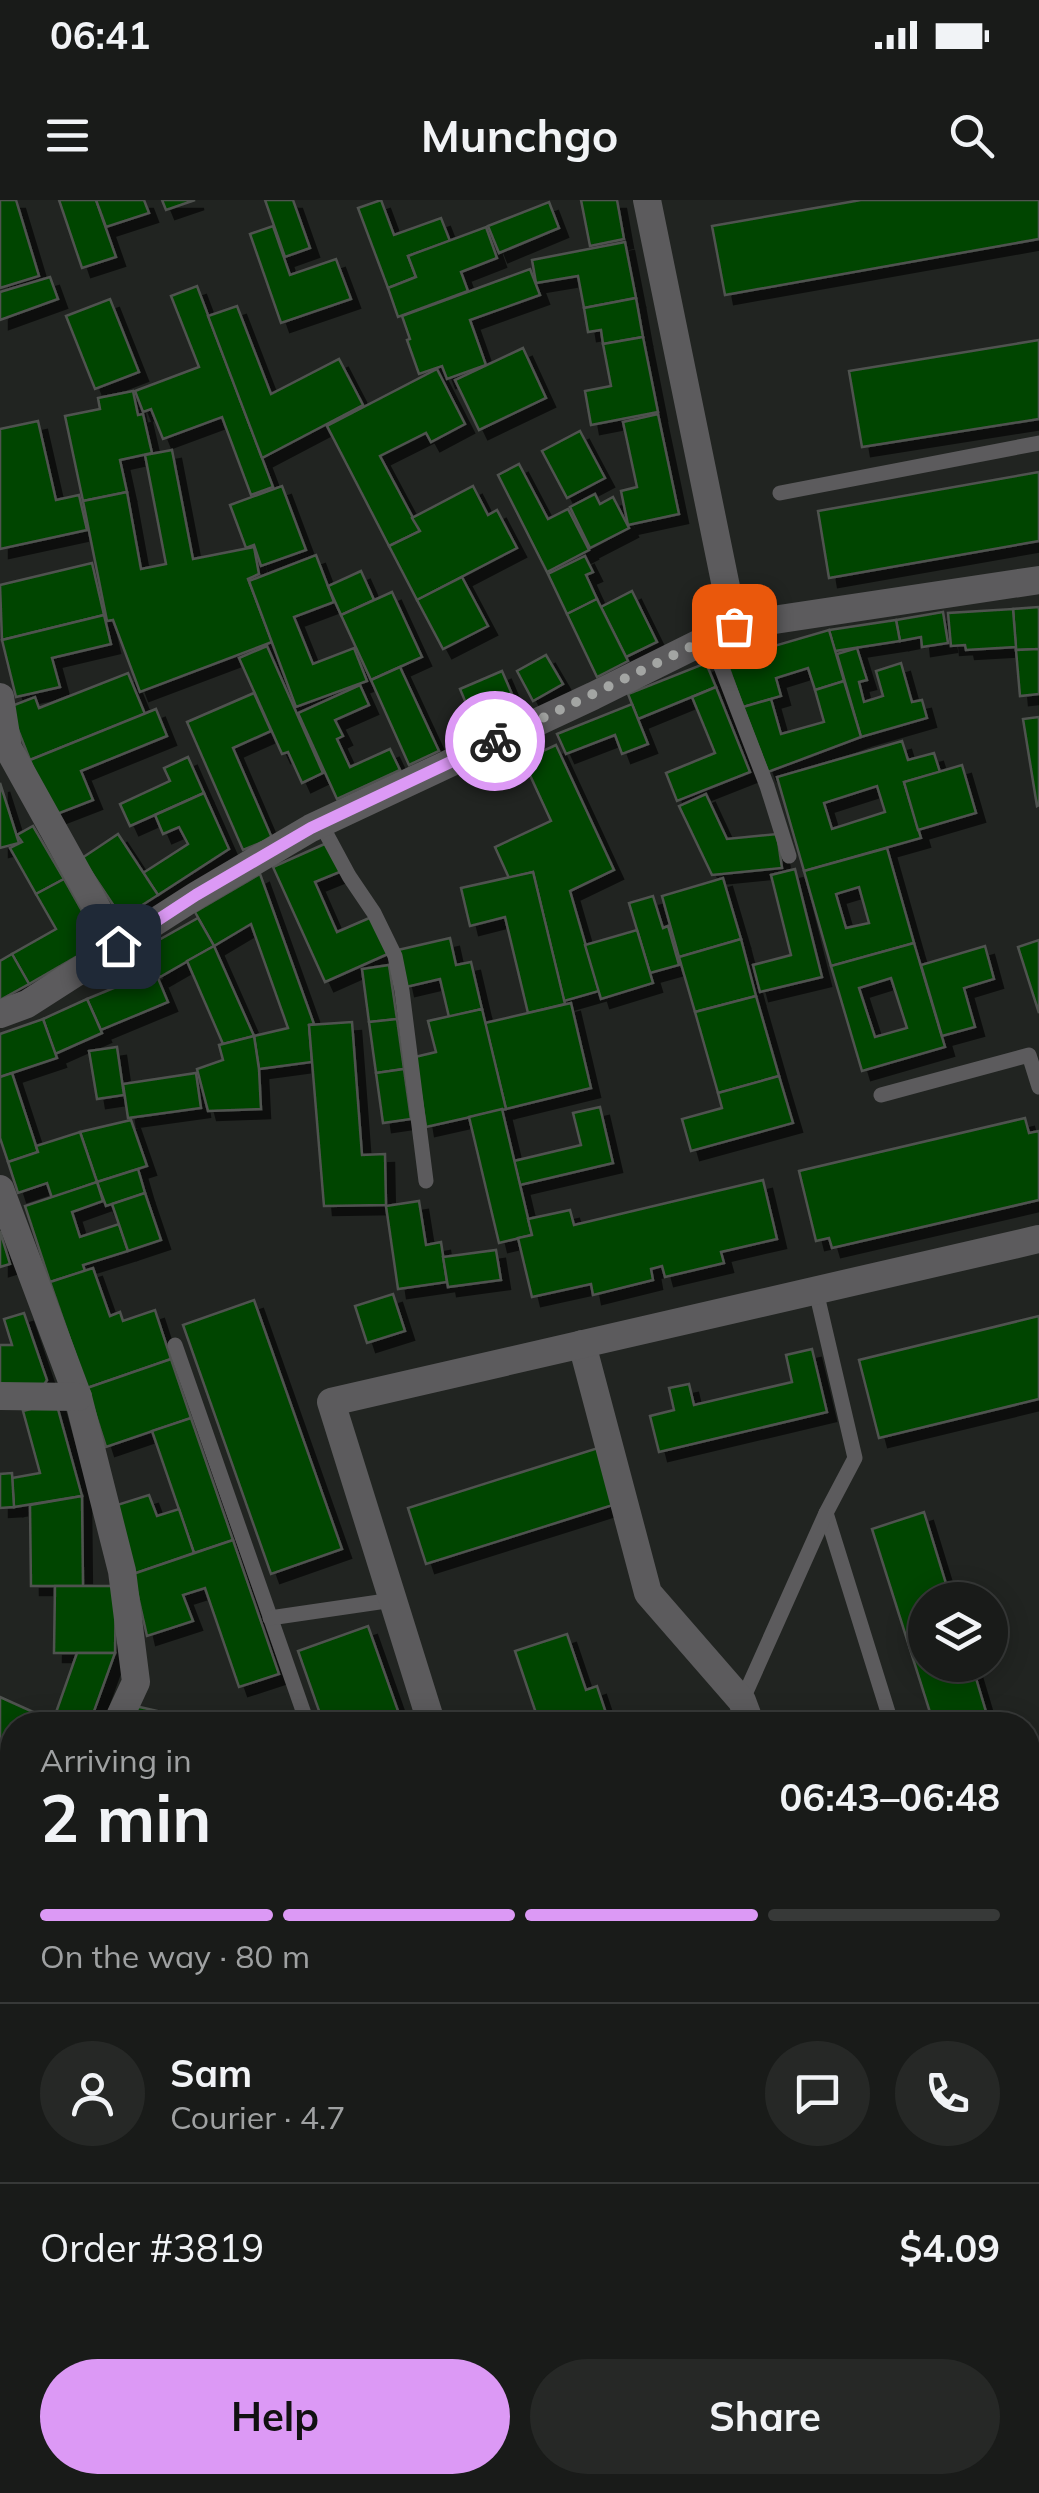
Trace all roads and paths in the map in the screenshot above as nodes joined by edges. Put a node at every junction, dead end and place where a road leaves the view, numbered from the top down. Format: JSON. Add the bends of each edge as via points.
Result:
{"nodes":[{"id":1,"x":647,"y":200,"type":"edge"},
{"id":2,"x":1039,"y":442,"type":"edge"},
{"id":3,"x":780,"y":494,"type":"dead end"},
{"id":4,"x":1039,"y":580,"type":"edge"},
{"id":5,"x":722,"y":632,"type":"junction"},
{"id":6,"x":0,"y":698,"type":"edge"},
{"id":7,"x":321,"y":824,"type":"junction"},
{"id":8,"x":789,"y":856,"type":"dead end"},
{"id":9,"x":118,"y":946,"type":"junction"},
{"id":10,"x":0,"y":1014,"type":"edge"},
{"id":11,"x":1039,"y":1087,"type":"edge"},
{"id":12,"x":881,"y":1095,"type":"dead end"},
{"id":13,"x":426,"y":1181,"type":"dead end"},
{"id":14,"x":0,"y":1188,"type":"edge"},
{"id":15,"x":1039,"y":1239,"type":"edge"},
{"id":16,"x":816,"y":1290,"type":"junction"},
{"id":17,"x":582,"y":1344,"type":"junction"},
{"id":18,"x":174,"y":1345,"type":"dead end"},
{"id":19,"x":0,"y":1396,"type":"edge"},
{"id":20,"x":78,"y":1397,"type":"junction"},
{"id":21,"x":826,"y":1514,"type":"junction"},
{"id":22,"x":393,"y":1600,"type":"junction"},
{"id":23,"x":270,"y":1618,"type":"junction"},
{"id":24,"x":122,"y":1712,"type":"edge"},
{"id":25,"x":303,"y":1712,"type":"edge"},
{"id":26,"x":428,"y":1712,"type":"edge"},
{"id":27,"x":746,"y":1712,"type":"edge"},
{"id":28,"x":747,"y":1712,"type":"edge"},
{"id":29,"x":888,"y":1712,"type":"edge"}],
"edges":[{"from":1,"to":5,"type":"street"},
{"from":2,"to":3,"type":"lane"},
{"from":4,"to":5,"type":"street"},
{"from":5,"to":7,"type":"street"},
{"from":5,"to":8,"type":"lane"},
{"from":6,"to":9,"type":"street","via":[[8,748]]},
{"from":7,"to":9,"type":"street"},
{"from":7,"to":13,"type":"lane","via":[[396,956]]},
{"from":9,"to":10,"type":"street"},
{"from":11,"to":12,"type":"lane","via":[[1029,1055]]},
{"from":14,"to":20,"type":"street"},
{"from":15,"to":16,"type":"street"},
{"from":16,"to":17,"type":"street"},
{"from":16,"to":21,"type":"lane","via":[[855,1458]]},
{"from":17,"to":22,"type":"street","via":[[331,1402]]},
{"from":17,"to":27,"type":"street","via":[[648,1593]]},
{"from":18,"to":23,"type":"lane"},
{"from":19,"to":20,"type":"street"},
{"from":20,"to":24,"type":"street","via":[[122,1571],[136,1682]]},
{"from":21,"to":28,"type":"lane"},
{"from":21,"to":29,"type":"lane"},
{"from":22,"to":23,"type":"lane"},
{"from":22,"to":26,"type":"street"},
{"from":23,"to":25,"type":"lane"}]}
